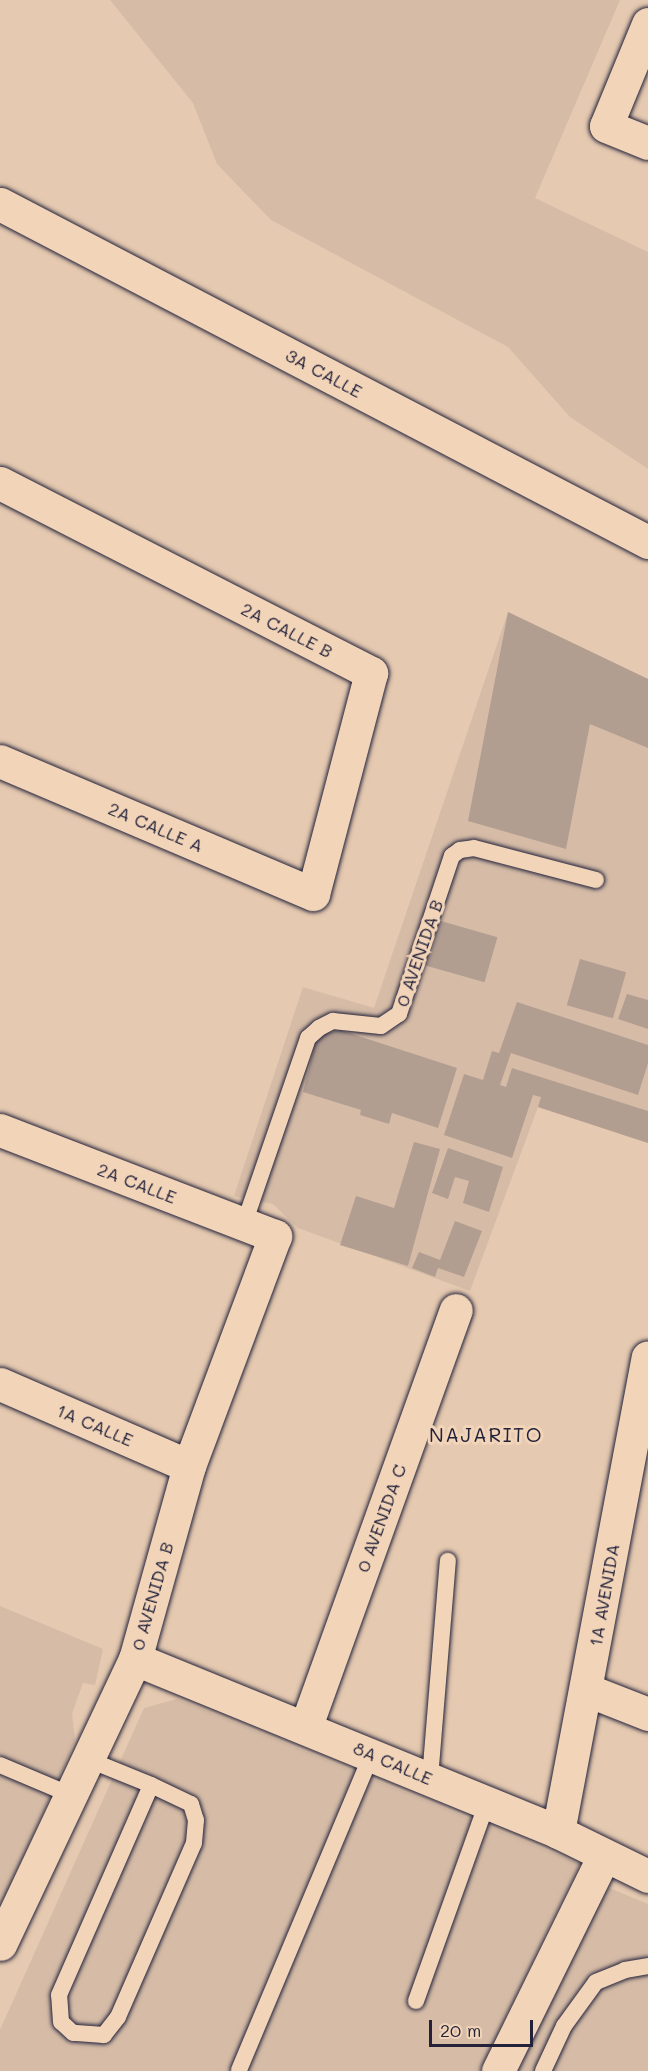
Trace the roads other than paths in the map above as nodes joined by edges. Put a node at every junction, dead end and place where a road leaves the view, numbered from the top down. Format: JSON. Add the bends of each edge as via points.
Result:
{"nodes":[{"id":1,"x":648,"y":24,"type":"edge"},
{"id":2,"x":648,"y":143,"type":"edge"},
{"id":3,"x":0,"y":204,"type":"edge"},
{"id":4,"x":0,"y":483,"type":"edge"},
{"id":5,"x":648,"y":542,"type":"edge"},
{"id":6,"x":0,"y":760,"type":"edge"},
{"id":7,"x":596,"y":880,"type":"dead end"},
{"id":8,"x":313,"y":894,"type":"joint"},
{"id":9,"x":0,"y":1130,"type":"edge"},
{"id":10,"x":244,"y":1224,"type":"junction"},
{"id":11,"x":275,"y":1236,"type":"joint"},
{"id":12,"x":456,"y":1310,"type":"dead end"},
{"id":13,"x":648,"y":1357,"type":"edge"},
{"id":14,"x":0,"y":1384,"type":"edge"},
{"id":15,"x":189,"y":1466,"type":"junction"},
{"id":16,"x":448,"y":1561,"type":"dead end"},
{"id":17,"x":135,"y":1659,"type":"junction"},
{"id":18,"x":587,"y":1690,"type":"junction"},
{"id":19,"x":648,"y":1714,"type":"edge"},
{"id":20,"x":306,"y":1726,"type":"junction"},
{"id":21,"x":372,"y":1754,"type":"junction"},
{"id":22,"x":87,"y":1759,"type":"junction"},
{"id":23,"x":0,"y":1765,"type":"edge"},
{"id":24,"x":430,"y":1778,"type":"junction"},
{"id":25,"x":151,"y":1785,"type":"junction"},
{"id":26,"x":71,"y":1794,"type":"junction"},
{"id":27,"x":487,"y":1803,"type":"junction"},
{"id":28,"x":558,"y":1832,"type":"junction"},
{"id":29,"x":604,"y":1856,"type":"junction"},
{"id":30,"x":648,"y":1876,"type":"edge"},
{"id":31,"x":0,"y":1944,"type":"edge"},
{"id":32,"x":648,"y":1965,"type":"edge"},
{"id":33,"x":416,"y":2001,"type":"dead end"},
{"id":34,"x":240,"y":2070,"type":"edge"},
{"id":35,"x":498,"y":2071,"type":"edge"},
{"id":36,"x":543,"y":2071,"type":"edge"}],
"edges":[{"from":1,"to":2,"type":"street","via":[[606,126]]},
{"from":3,"to":5,"type":"street","name":"3A CALLE"},
{"from":4,"to":8,"type":"street","name":"2A CALLE B","via":[[371,673]]},
{"from":6,"to":8,"type":"street","name":"2A CALLE A"},
{"from":7,"to":10,"type":"lane","name":"0 AVENIDA B","via":[[474,848],[452,856],[399,1014],[381,1026],[333,1021],[309,1038]]},
{"from":9,"to":10,"type":"street","name":"2A CALLE"},
{"from":10,"to":11,"type":"street","name":"2A CALLE"},
{"from":11,"to":15,"type":"street","name":"0 AVENIDA B"},
{"from":12,"to":20,"type":"street","name":"0 AVENIDA C"},
{"from":13,"to":18,"type":"street","name":"1A AVENIDA"},
{"from":14,"to":15,"type":"street","name":"1A CALLE"},
{"from":15,"to":17,"type":"street","name":"0 AVENIDA B"},
{"from":16,"to":24,"type":"lane"},
{"from":17,"to":20,"type":"street","name":"8A CALLE"},
{"from":17,"to":22,"type":"street","name":"0 AVENIDA B"},
{"from":18,"to":19,"type":"street"},
{"from":18,"to":28,"type":"street","name":"1A AVENIDA"},
{"from":20,"to":21,"type":"street","name":"8A CALLE"},
{"from":21,"to":24,"type":"street","name":"8A CALLE"},
{"from":21,"to":34,"type":"lane"},
{"from":22,"to":25,"type":"lane"},
{"from":22,"to":26,"type":"street","name":"0 AVENIDA B"},
{"from":23,"to":26,"type":"lane"},
{"from":24,"to":27,"type":"street","name":"8A CALLE"},
{"from":25,"to":25,"type":"lane","via":[[191,1804],[196,1820],[194,1844],[118,2017],[104,2035],[74,2033],[61,2022],[59,1995]]},
{"from":26,"to":31,"type":"street","name":"0 AVENIDA B"},
{"from":27,"to":28,"type":"street","name":"8A CALLE"},
{"from":27,"to":33,"type":"lane"},
{"from":28,"to":29,"type":"street","name":"8A CALLE"},
{"from":29,"to":30,"type":"street","name":"8A CALLE"},
{"from":29,"to":35,"type":"street"},
{"from":32,"to":36,"type":"lane","via":[[596,1982],[564,2026]]}]}
